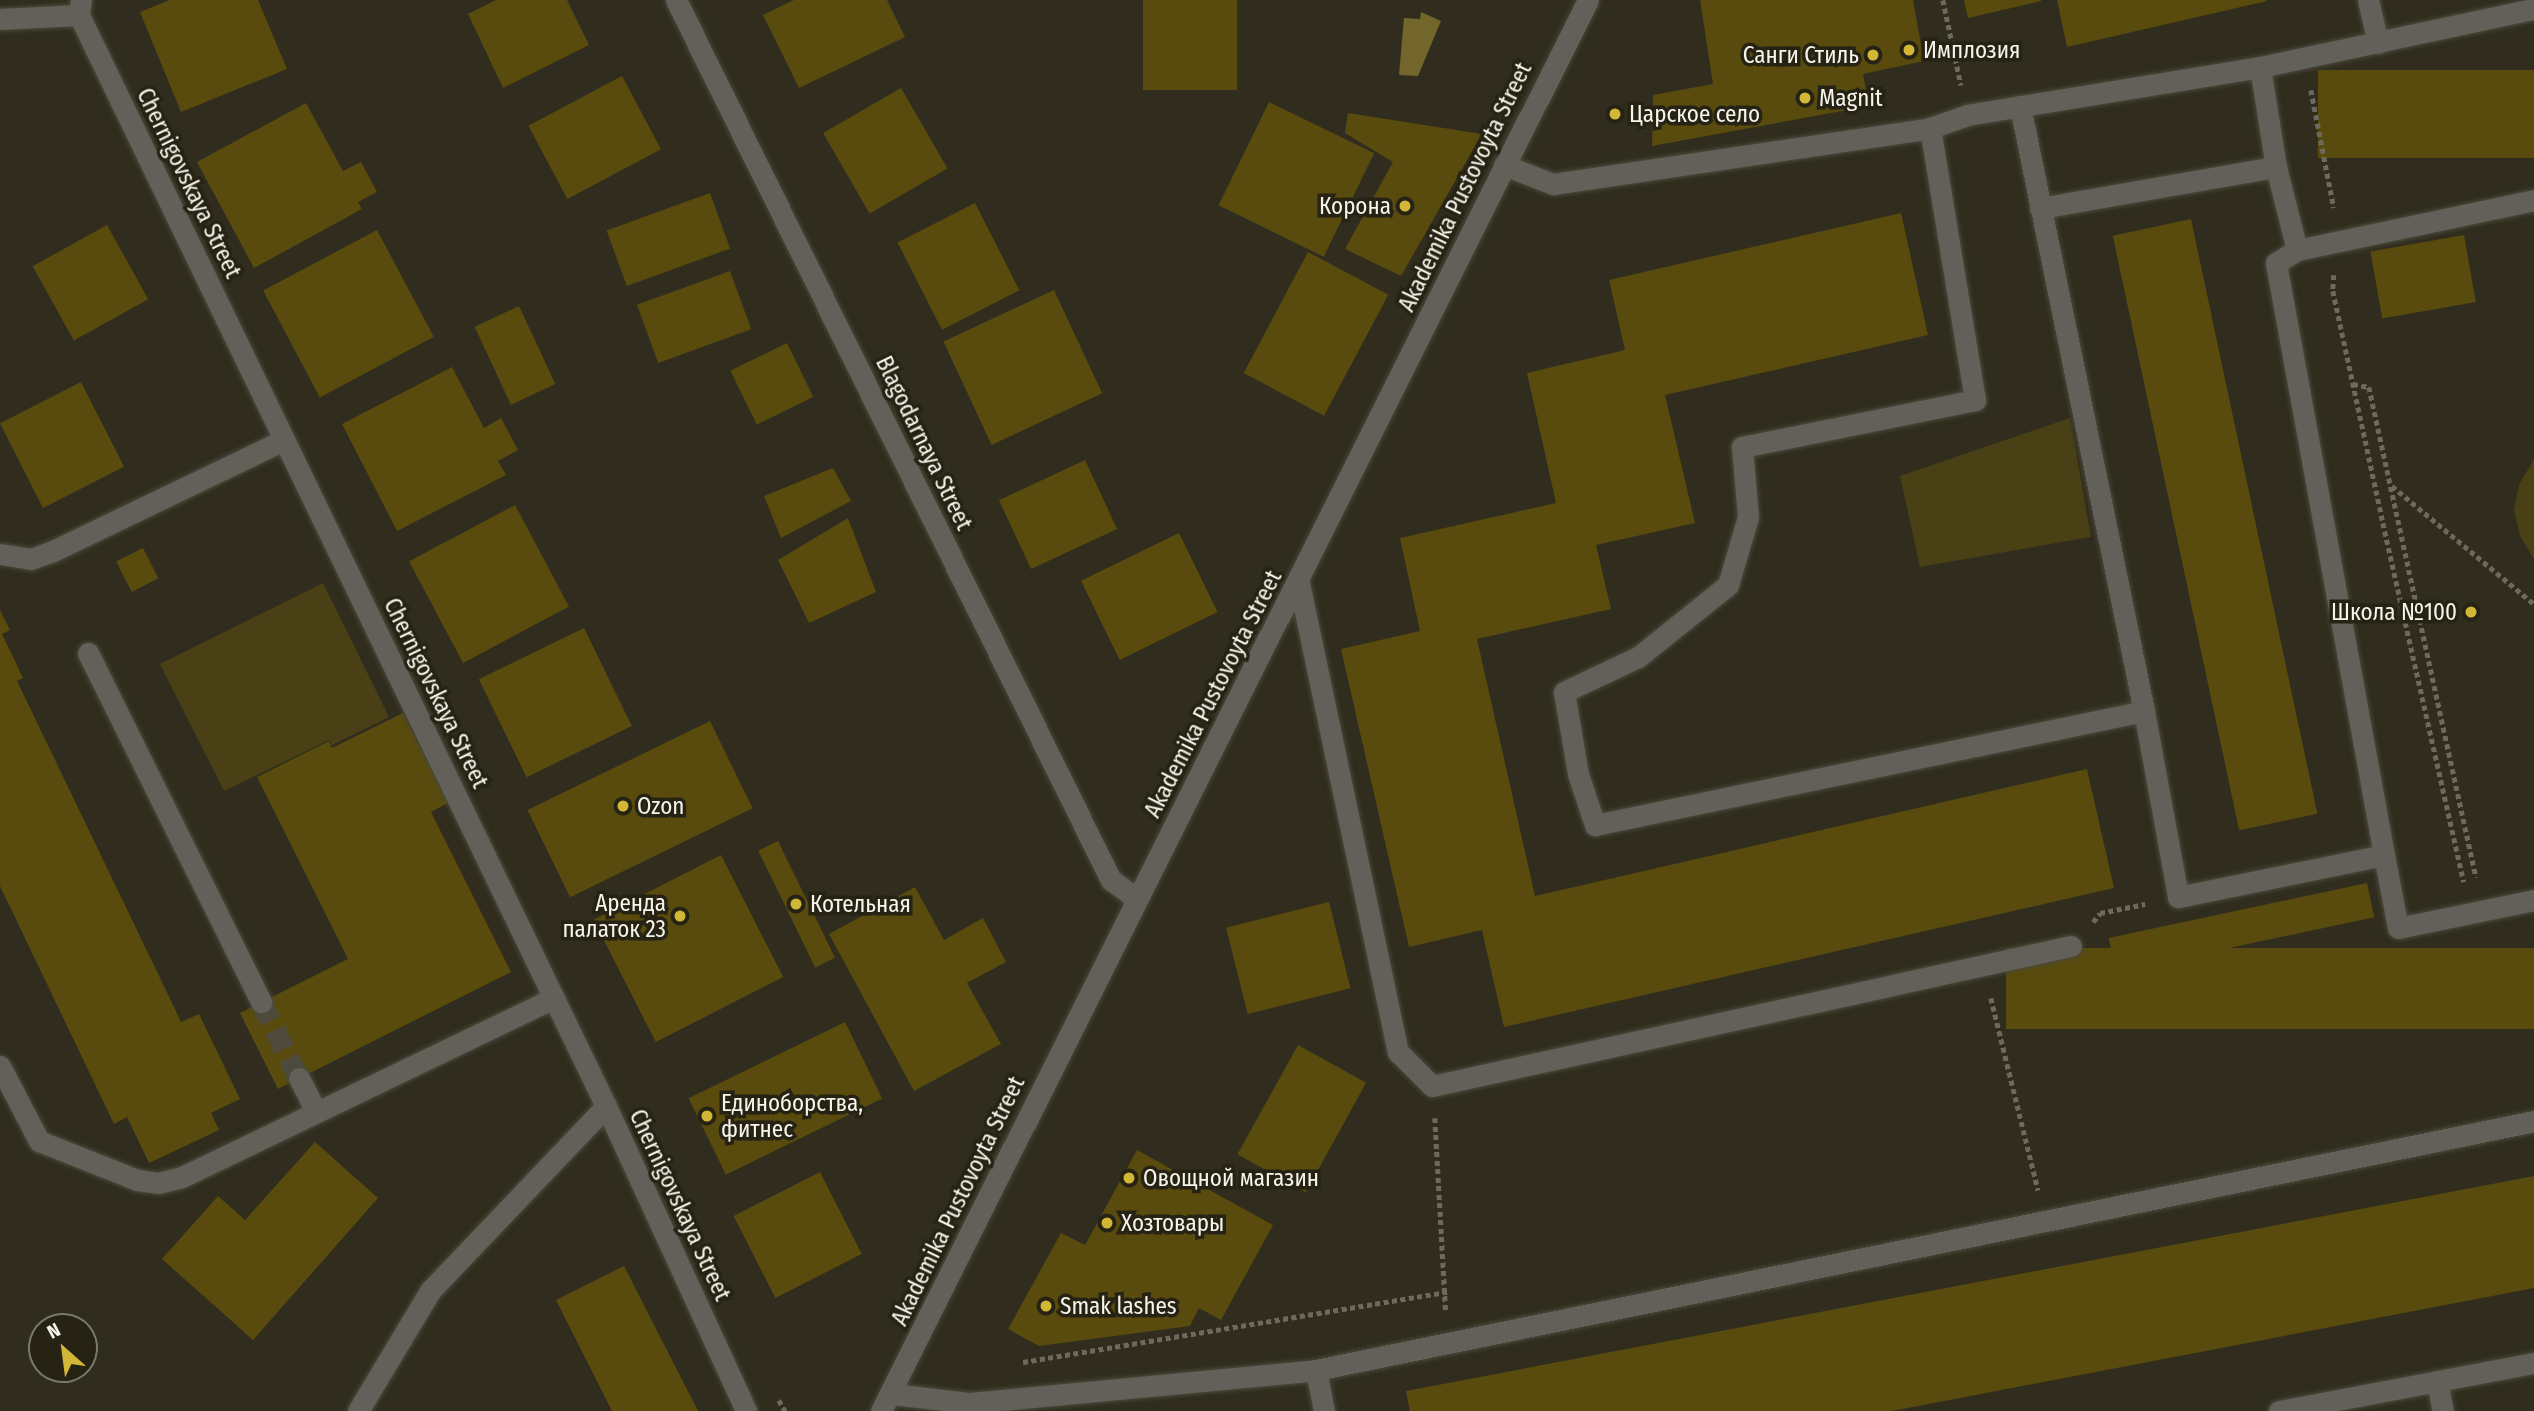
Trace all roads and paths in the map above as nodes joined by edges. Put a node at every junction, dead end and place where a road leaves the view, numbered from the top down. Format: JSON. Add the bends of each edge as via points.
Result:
{"nodes":[{"id":1,"x":676,"y":0,"type":"edge"},
{"id":2,"x":1588,"y":0,"type":"edge"},
{"id":3,"x":1943,"y":0,"type":"edge"},
{"id":4,"x":2368,"y":0,"type":"edge"},
{"id":5,"x":80,"y":8,"type":"edge"},
{"id":6,"x":2534,"y":9,"type":"edge"},
{"id":7,"x":0,"y":19,"type":"edge"},
{"id":8,"x":2378,"y":43,"type":"junction"},
{"id":9,"x":2305,"y":58,"type":"junction"},
{"id":10,"x":2260,"y":67,"type":"junction"},
{"id":11,"x":1961,"y":82,"type":"junction"},
{"id":12,"x":1948,"y":86,"type":"dead end"},
{"id":13,"x":2020,"y":106,"type":"junction"},
{"id":14,"x":1967,"y":115,"type":"junction"},
{"id":15,"x":1930,"y":128,"type":"junction"},
{"id":16,"x":1504,"y":165,"type":"junction"},
{"id":17,"x":2276,"y":167,"type":"junction"},
{"id":18,"x":2534,"y":200,"type":"edge"},
{"id":19,"x":2040,"y":208,"type":"junction"},
{"id":20,"x":2341,"y":243,"type":"junction"},
{"id":21,"x":2297,"y":250,"type":"junction"},
{"id":22,"x":2353,"y":384,"type":"junction"},
{"id":23,"x":284,"y":440,"type":"junction"},
{"id":24,"x":2391,"y":485,"type":"junction"},
{"id":25,"x":0,"y":554,"type":"edge"},
{"id":26,"x":1299,"y":583,"type":"junction"},
{"id":27,"x":2534,"y":604,"type":"edge"},
{"id":28,"x":88,"y":653,"type":"dead end"},
{"id":29,"x":2144,"y":711,"type":"junction"},
{"id":30,"x":2384,"y":855,"type":"junction"},
{"id":31,"x":2476,"y":877,"type":"dead end"},
{"id":32,"x":2466,"y":888,"type":"dead end"},
{"id":33,"x":2178,"y":897,"type":"junction"},
{"id":34,"x":1137,"y":899,"type":"junction"},
{"id":35,"x":2534,"y":900,"type":"edge"},
{"id":36,"x":2071,"y":946,"type":"joint"},
{"id":37,"x":1987,"y":964,"type":"junction"},
{"id":38,"x":554,"y":998,"type":"junction"},
{"id":39,"x":261,"y":1002,"type":"tunnel mouth"},
{"id":40,"x":0,"y":1066,"type":"edge"},
{"id":41,"x":299,"y":1078,"type":"tunnel mouth"},
{"id":42,"x":1432,"y":1086,"type":"junction"},
{"id":43,"x":606,"y":1106,"type":"junction"},
{"id":44,"x":316,"y":1112,"type":"junction"},
{"id":45,"x":2534,"y":1121,"type":"edge"},
{"id":46,"x":2046,"y":1221,"type":"junction"},
{"id":47,"x":1448,"y":1292,"type":"junction"},
{"id":48,"x":1443,"y":1344,"type":"junction"},
{"id":49,"x":1018,"y":1363,"type":"dead end"},
{"id":50,"x":2534,"y":1363,"type":"edge"},
{"id":51,"x":1316,"y":1370,"type":"junction"},
{"id":52,"x":2437,"y":1381,"type":"junction"},
{"id":53,"x":886,"y":1402,"type":"edge"},
{"id":54,"x":361,"y":1410,"type":"edge"},
{"id":55,"x":746,"y":1411,"type":"edge"},
{"id":56,"x":1324,"y":1411,"type":"edge"},
{"id":57,"x":2279,"y":1411,"type":"edge"},
{"id":58,"x":2443,"y":1411,"type":"edge"}],
"edges":[{"from":1,"to":34,"type":"street","name":"Blagodarnaya Street","via":[[1111,880]]},
{"from":2,"to":16,"type":"street","name":"Akademika Pustovoyta Street"},
{"from":3,"to":11,"type":"path"},
{"from":4,"to":8,"type":"street"},
{"from":5,"to":7,"type":"street"},
{"from":5,"to":23,"type":"street","name":"Chernigovskaya Street"},
{"from":6,"to":8,"type":"street"},
{"from":8,"to":9,"type":"street"},
{"from":9,"to":10,"type":"street"},
{"from":9,"to":20,"type":"path"},
{"from":10,"to":13,"type":"street"},
{"from":10,"to":17,"type":"street"},
{"from":11,"to":12,"type":"path"},
{"from":11,"to":14,"type":"path"},
{"from":13,"to":14,"type":"street"},
{"from":13,"to":19,"type":"street"},
{"from":14,"to":15,"type":"street"},
{"from":15,"to":16,"type":"street","via":[[1553,184]]},
{"from":15,"to":29,"type":"street","via":[[1975,400],[1742,447],[1748,517],[1728,585],[1638,657],[1564,692],[1578,774],[1595,825]]},
{"from":16,"to":26,"type":"street","name":"Akademika Pustovoyta Street"},
{"from":17,"to":19,"type":"street"},
{"from":17,"to":21,"type":"street"},
{"from":18,"to":20,"type":"street"},
{"from":19,"to":29,"type":"street"},
{"from":20,"to":21,"type":"street"},
{"from":20,"to":22,"type":"path","via":[[2332,283]]},
{"from":21,"to":30,"type":"street","via":[[2276,262]]},
{"from":22,"to":24,"type":"path","via":[[2370,387]]},
{"from":22,"to":32,"type":"path"},
{"from":23,"to":25,"type":"street","via":[[53,551],[30,559]]},
{"from":23,"to":38,"type":"street","name":"Chernigovskaya Street"},
{"from":24,"to":27,"type":"path"},
{"from":24,"to":31,"type":"path"},
{"from":26,"to":34,"type":"street","name":"Akademika Pustovoyta Street"},
{"from":26,"to":42,"type":"street","via":[[1398,1052]]},
{"from":28,"to":39,"type":"street"},
{"from":29,"to":33,"type":"street"},
{"from":30,"to":33,"type":"street"},
{"from":30,"to":35,"type":"street","via":[[2398,928]]},
{"from":33,"to":36,"type":"path","via":[[2100,913]]},
{"from":34,"to":53,"type":"street","name":"Akademika Pustovoyta Street"},
{"from":36,"to":37,"type":"street"},
{"from":37,"to":42,"type":"street"},
{"from":37,"to":46,"type":"path"},
{"from":38,"to":43,"type":"street","name":"Chernigovskaya Street"},
{"from":38,"to":44,"type":"street"},
{"from":40,"to":44,"type":"street","via":[[39,1141],[138,1180],[158,1183],[182,1177]]},
{"from":41,"to":44,"type":"street"},
{"from":42,"to":47,"type":"path"},
{"from":43,"to":54,"type":"street","via":[[430,1291]]},
{"from":43,"to":55,"type":"street","name":"Chernigovskaya Street"},
{"from":45,"to":46,"type":"street"},
{"from":46,"to":48,"type":"street"},
{"from":47,"to":48,"type":"path"},
{"from":47,"to":49,"type":"path"},
{"from":48,"to":51,"type":"street"},
{"from":50,"to":52,"type":"street"},
{"from":51,"to":53,"type":"street","via":[[970,1403]]},
{"from":51,"to":56,"type":"street"},
{"from":52,"to":57,"type":"street"},
{"from":52,"to":58,"type":"street"}]}
